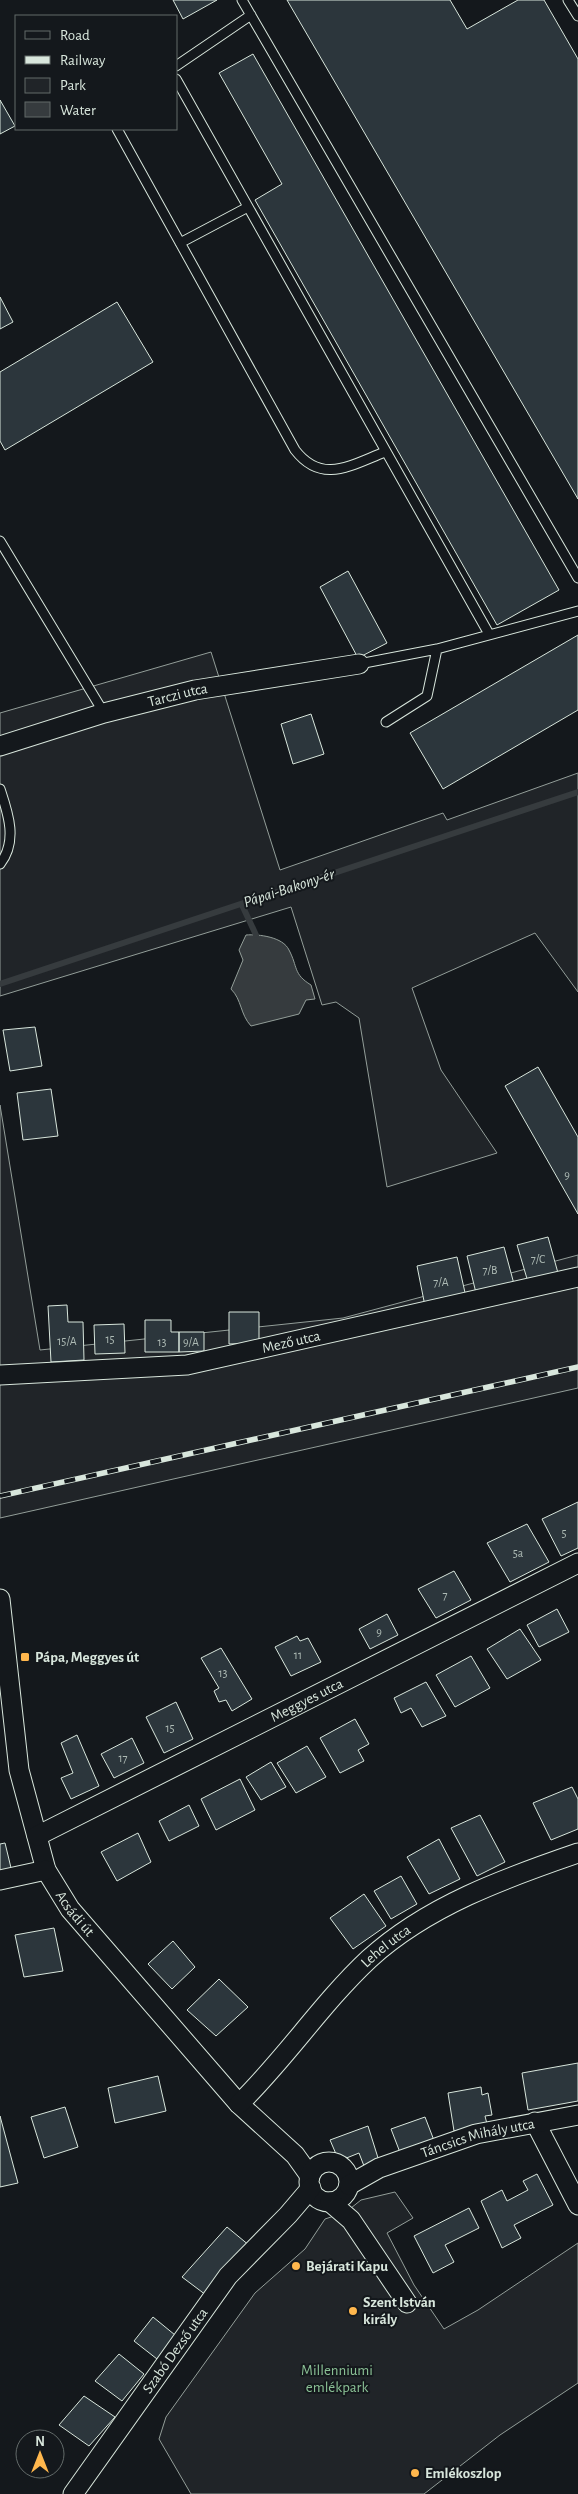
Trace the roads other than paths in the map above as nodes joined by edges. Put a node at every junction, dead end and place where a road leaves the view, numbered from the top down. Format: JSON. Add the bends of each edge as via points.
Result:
{"nodes":[{"id":1,"x":242,"y":0,"type":"edge"},
{"id":2,"x":568,"y":0,"type":"edge"},
{"id":3,"x":251,"y":15,"type":"junction"},
{"id":4,"x":578,"y":16,"type":"edge"},
{"id":5,"x":178,"y":65,"type":"edge"},
{"id":6,"x":178,"y":83,"type":"edge"},
{"id":7,"x":118,"y":130,"type":"edge"},
{"id":8,"x":248,"y":207,"type":"junction"},
{"id":9,"x":180,"y":243,"type":"junction"},
{"id":10,"x":386,"y":452,"type":"junction"},
{"id":11,"x":0,"y":541,"type":"edge"},
{"id":12,"x":578,"y":578,"type":"edge"},
{"id":13,"x":578,"y":611,"type":"edge"},
{"id":14,"x":489,"y":634,"type":"junction"},
{"id":15,"x":437,"y":649,"type":"junction"},
{"id":16,"x":359,"y":664,"type":"joint"},
{"id":17,"x":104,"y":713,"type":"junction"},
{"id":18,"x":386,"y":722,"type":"dead end"},
{"id":19,"x":0,"y":746,"type":"edge"},
{"id":20,"x":0,"y":789,"type":"edge"},
{"id":21,"x":0,"y":864,"type":"edge"},
{"id":22,"x":578,"y":1277,"type":"edge"},
{"id":23,"x":0,"y":1375,"type":"edge"},
{"id":24,"x":578,"y":1563,"type":"edge"},
{"id":25,"x":0,"y":1599,"type":"edge"},
{"id":26,"x":37,"y":1836,"type":"junction"},
{"id":27,"x":578,"y":1853,"type":"edge"},
{"id":28,"x":46,"y":1870,"type":"junction"},
{"id":29,"x":0,"y":1880,"type":"edge"},
{"id":30,"x":239,"y":2104,"type":"junction"},
{"id":31,"x":578,"y":2114,"type":"edge"},
{"id":32,"x":535,"y":2122,"type":"junction"},
{"id":33,"x":329,"y":2185,"type":"junction"},
{"id":34,"x":578,"y":2204,"type":"edge"},
{"id":35,"x":407,"y":2303,"type":"dead end"},
{"id":36,"x":73,"y":2494,"type":"edge"}],
"edges":[{"from":1,"to":3,"type":"lane"},
{"from":2,"to":4,"type":"lane"},
{"from":3,"to":5,"type":"lane"},
{"from":3,"to":12,"type":"lane"},
{"from":6,"to":8,"type":"lane"},
{"from":7,"to":9,"type":"lane"},
{"from":8,"to":9,"type":"lane"},
{"from":8,"to":10,"type":"lane"},
{"from":9,"to":10,"type":"lane","via":[[304,461],[313,467],[334,471]]},
{"from":10,"to":14,"type":"lane"},
{"from":11,"to":17,"type":"lane"},
{"from":13,"to":14,"type":"lane"},
{"from":14,"to":15,"type":"lane"},
{"from":15,"to":16,"type":"lane"},
{"from":15,"to":18,"type":"lane","via":[[427,696]]},
{"from":16,"to":17,"type":"street","name":"Tarczi utca","via":[[195,690]]},
{"from":17,"to":19,"type":"street","name":"Tarczi utca"},
{"from":20,"to":21,"type":"lane","via":[[10,830],[9,846]]},
{"from":22,"to":23,"type":"street","name":"Mező utca","via":[[187,1364]]},
{"from":24,"to":26,"type":"street","name":"Meggyes utca"},
{"from":25,"to":26,"type":"street","name":"Acsádi út","via":[[19,1770]]},
{"from":26,"to":28,"type":"street","name":"Acsádi út"},
{"from":27,"to":30,"type":"street","name":"Lehel utca","via":[[443,1907],[399,1934],[336,1993]]},
{"from":28,"to":29,"type":"street"},
{"from":28,"to":30,"type":"street","name":"Acsádi út","via":[[70,1909]]},
{"from":30,"to":33,"type":"street","name":"Acsádi út"},
{"from":31,"to":32,"type":"street","name":"Táncsics Mihály utca"},
{"from":32,"to":33,"type":"street","name":"Táncsics Mihály utca","via":[[476,2134]]},
{"from":32,"to":34,"type":"street"},
{"from":33,"to":35,"type":"street"},
{"from":33,"to":36,"type":"street","name":"Szabó Dezső utca","via":[[288,2215],[228,2276]]}]}
